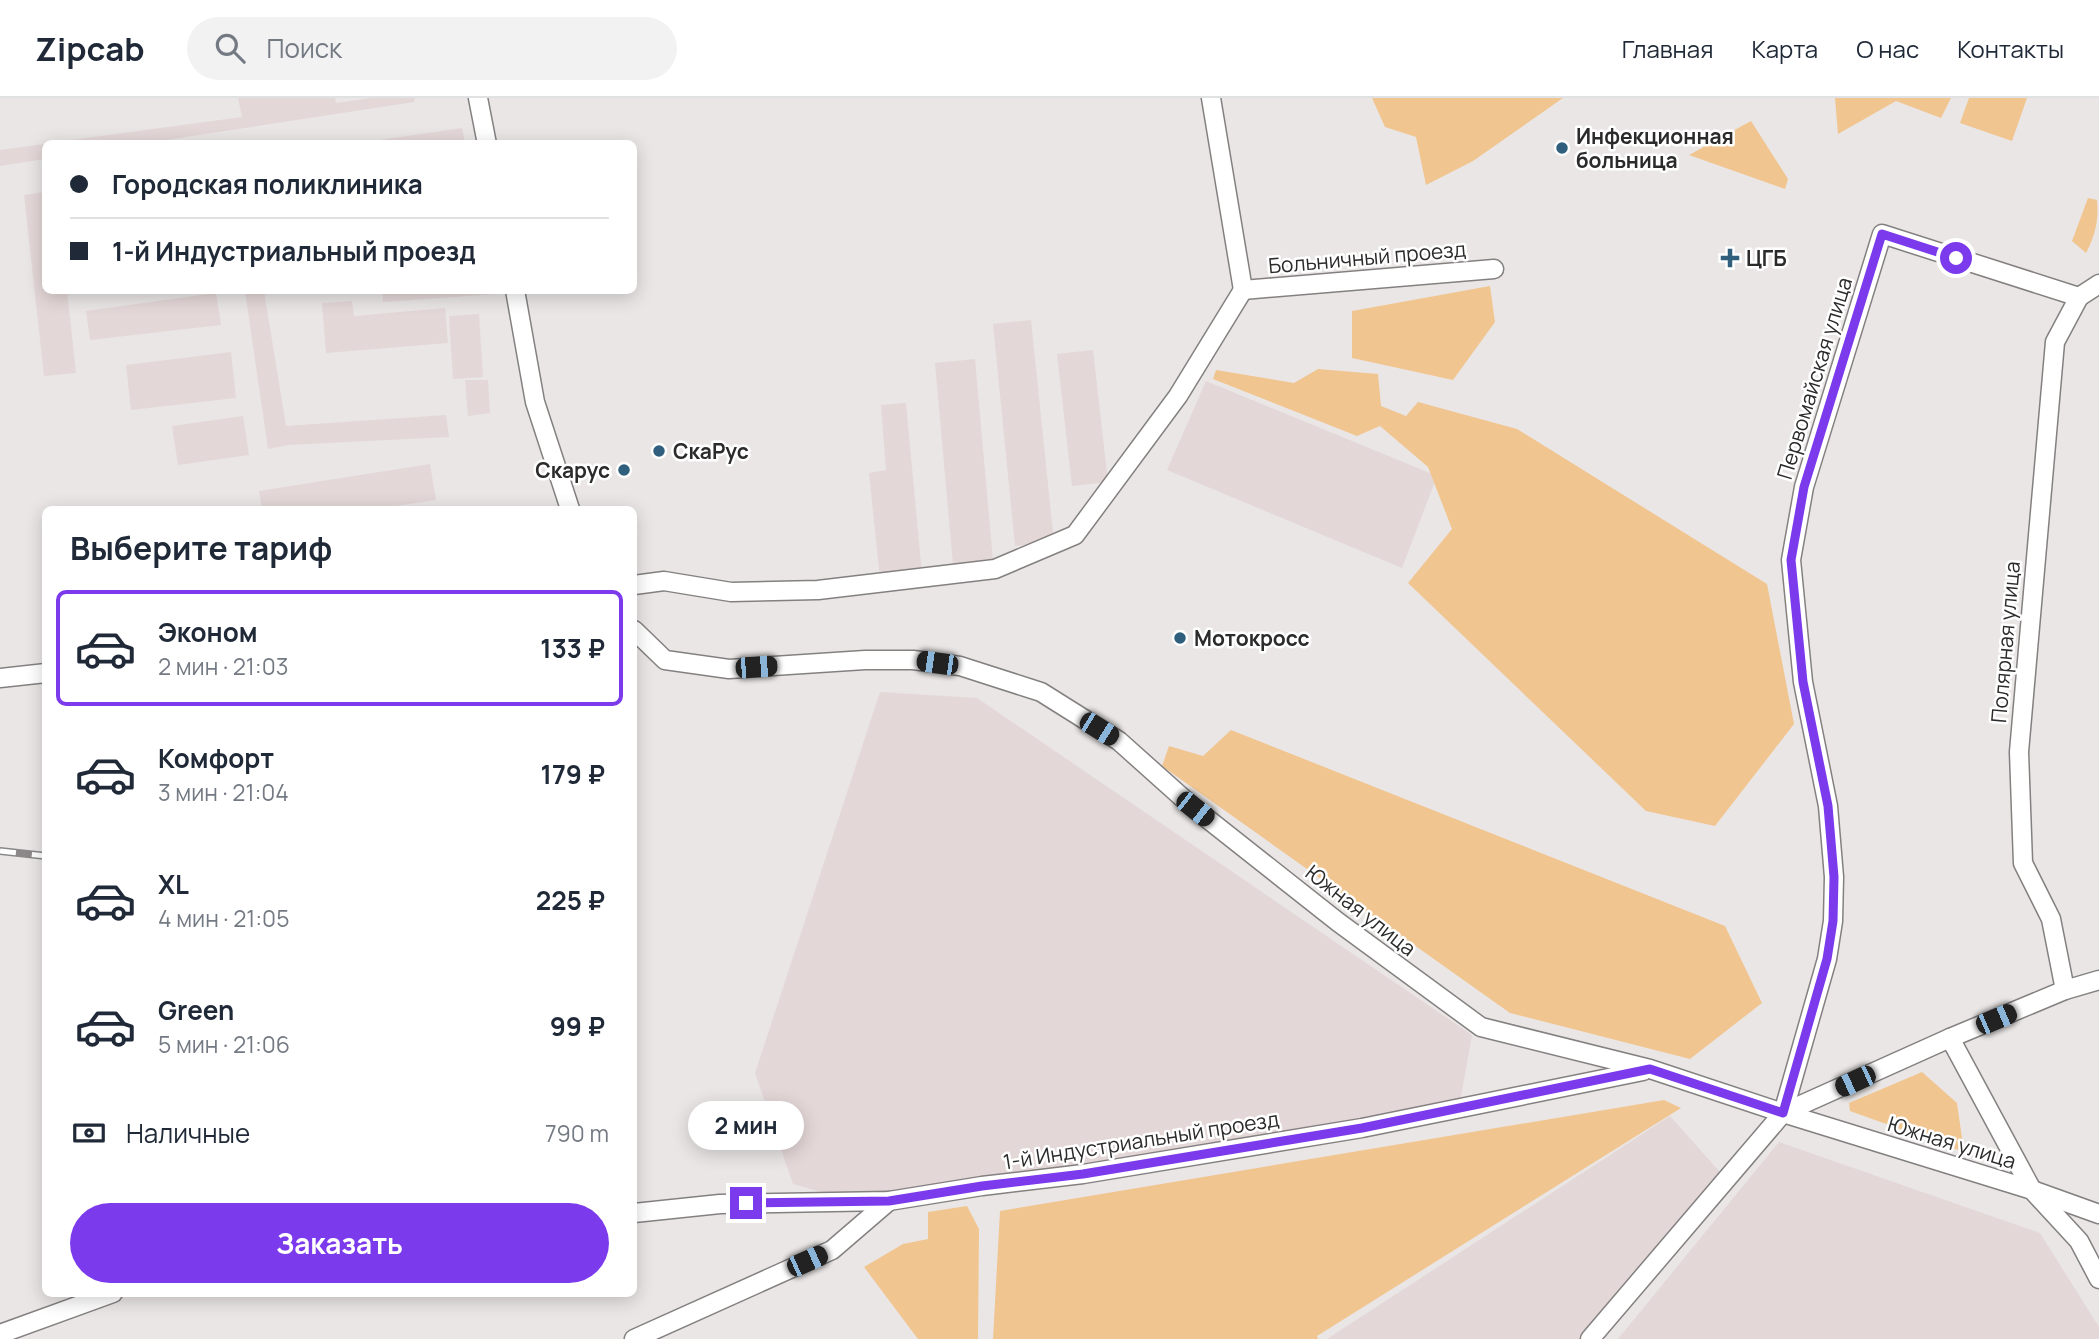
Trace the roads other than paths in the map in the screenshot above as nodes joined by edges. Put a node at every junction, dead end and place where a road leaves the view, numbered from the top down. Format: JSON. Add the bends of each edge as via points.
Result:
{"nodes":[{"id":1,"x":478,"y":98,"type":"edge"},
{"id":2,"x":1211,"y":98,"type":"edge"},
{"id":3,"x":486,"y":140,"type":"edge"},
{"id":4,"x":1494,"y":269,"type":"dead end"},
{"id":5,"x":2099,"y":284,"type":"edge"},
{"id":6,"x":1243,"y":290,"type":"junction"},
{"id":7,"x":516,"y":294,"type":"edge"},
{"id":8,"x":2079,"y":297,"type":"junction"},
{"id":9,"x":569,"y":506,"type":"edge"},
{"id":10,"x":637,"y":585,"type":"edge"},
{"id":11,"x":637,"y":632,"type":"edge"},
{"id":12,"x":42,"y":673,"type":"edge"},
{"id":13,"x":0,"y":678,"type":"edge"},
{"id":14,"x":2099,"y":980,"type":"edge"},
{"id":15,"x":2065,"y":990,"type":"junction"},
{"id":16,"x":1950,"y":1038,"type":"junction"},
{"id":17,"x":1650,"y":1069,"type":"junction"},
{"id":18,"x":1783,"y":1113,"type":"junction"},
{"id":19,"x":2032,"y":1190,"type":"junction"},
{"id":20,"x":889,"y":1201,"type":"junction"},
{"id":21,"x":637,"y":1213,"type":"edge"},
{"id":22,"x":2099,"y":1214,"type":"edge"},
{"id":23,"x":2099,"y":1279,"type":"edge"},
{"id":24,"x":102,"y":1297,"type":"edge"},
{"id":25,"x":0,"y":1334,"type":"edge"},
{"id":26,"x":634,"y":1339,"type":"edge"},
{"id":27,"x":1590,"y":1339,"type":"edge"}],
"edges":[{"from":1,"to":3,"type":"street"},
{"from":2,"to":6,"type":"street"},
{"from":4,"to":6,"type":"street","name":"Больничный проезд"},
{"from":5,"to":8,"type":"street"},
{"from":6,"to":10,"type":"street","via":[[1178,396],[1075,535],[995,569],[818,590],[731,592],[664,581]]},
{"from":7,"to":9,"type":"street","via":[[535,402]]},
{"from":8,"to":15,"type":"street","name":"Полярная улица","via":[[2055,342],[2019,752],[2023,863],[2051,919]]},
{"from":8,"to":18,"type":"street","name":"Первомайская улица","via":[[1882,234],[1804,487],[1791,560],[1803,682],[1828,806],[1834,877],[1827,959]]},
{"from":11,"to":17,"type":"street","name":"Южная улица","via":[[666,660],[729,669],[913,660],[960,666],[1041,692],[1119,741],[1195,809],[1338,922],[1481,1027]]},
{"from":12,"to":13,"type":"street"},
{"from":14,"to":15,"type":"street"},
{"from":15,"to":16,"type":"street"},
{"from":16,"to":18,"type":"street"},
{"from":16,"to":19,"type":"street"},
{"from":17,"to":18,"type":"street","name":"Южная улица"},
{"from":17,"to":20,"type":"street","name":"1-й Индустриальный проезд","via":[[1362,1128]]},
{"from":18,"to":19,"type":"street","name":"Южная улица"},
{"from":18,"to":27,"type":"street"},
{"from":19,"to":22,"type":"street","name":"Южная улица"},
{"from":19,"to":23,"type":"street","via":[[2079,1241]]},
{"from":20,"to":21,"type":"street","name":"1-й Индустриальный проезд","via":[[719,1204]]},
{"from":20,"to":26,"type":"street","via":[[832,1250]]},
{"from":24,"to":25,"type":"street"}]}
